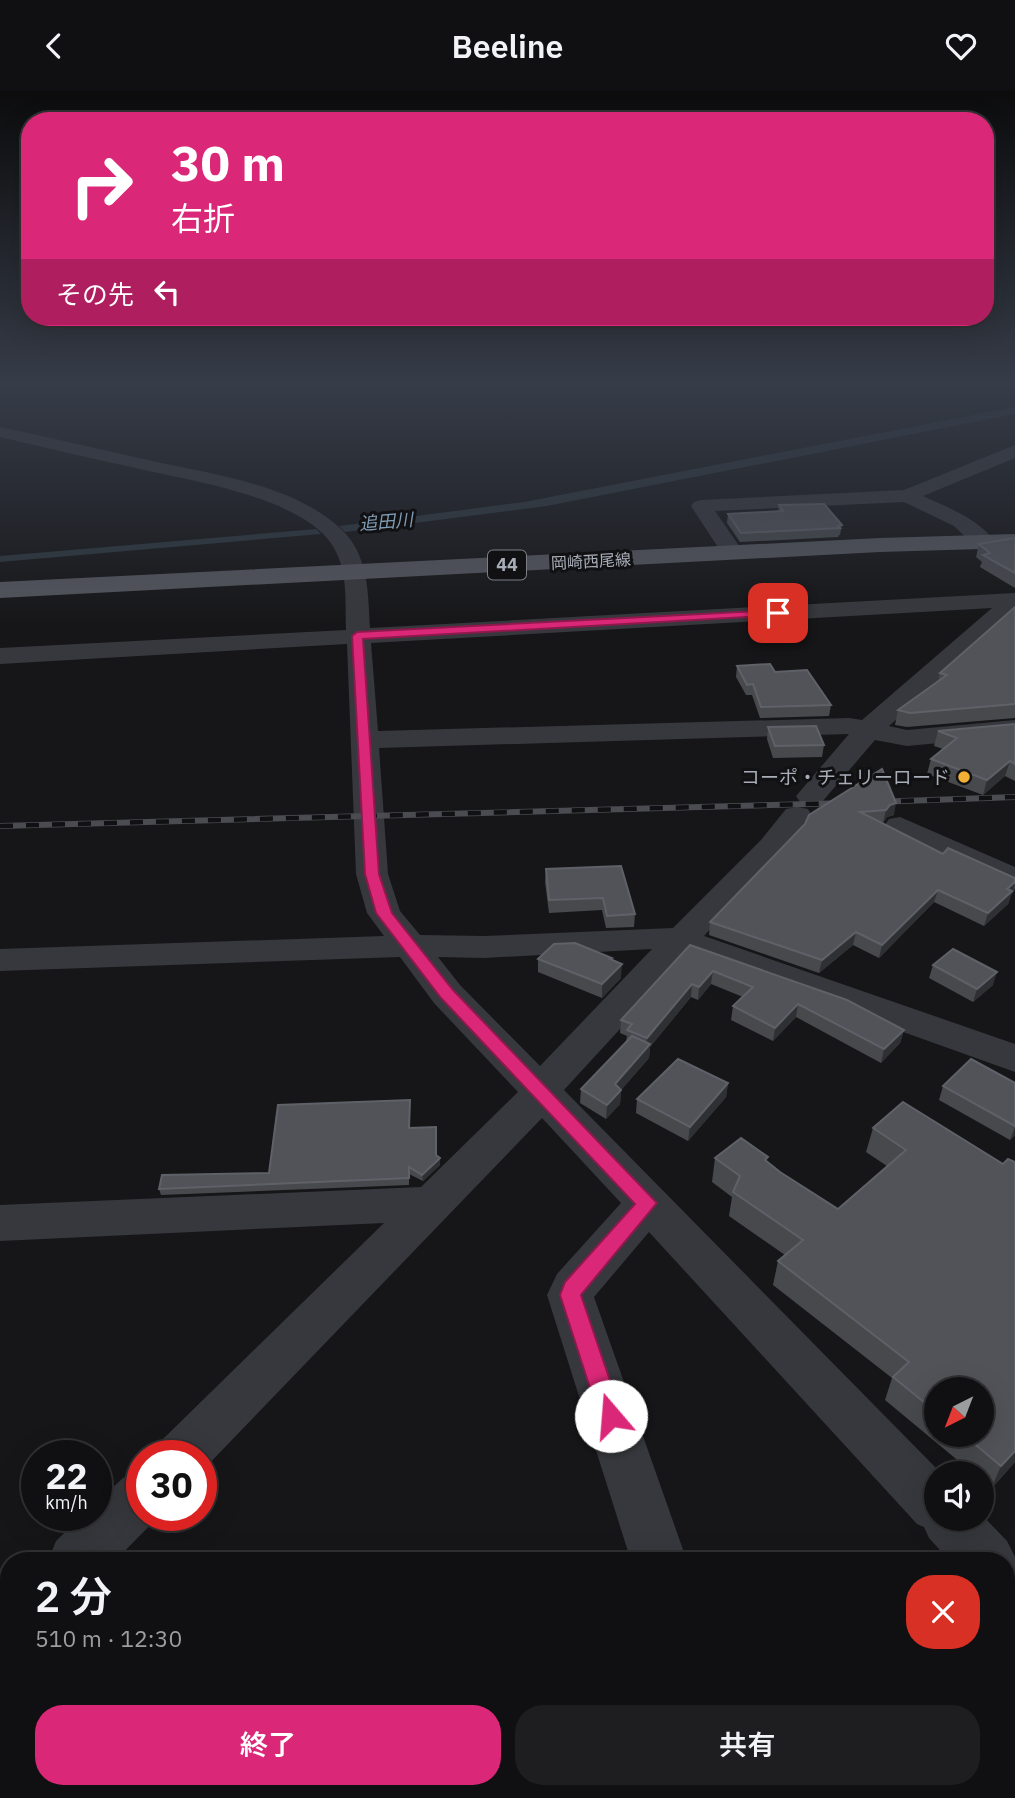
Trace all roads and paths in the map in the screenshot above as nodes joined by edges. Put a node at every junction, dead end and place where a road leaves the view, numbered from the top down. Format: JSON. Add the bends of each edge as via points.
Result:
{"nodes":[{"id":1,"x":148,"y":466,"type":"edge"},
{"id":2,"x":979,"y":466,"type":"edge"},
{"id":3,"x":906,"y":496,"type":"junction"},
{"id":4,"x":1015,"y":541,"type":"edge"},
{"id":5,"x":984,"y":542,"type":"junction"},
{"id":6,"x":733,"y":553,"type":"junction"},
{"id":7,"x":355,"y":571,"type":"junction"},
{"id":8,"x":0,"y":590,"type":"edge"},
{"id":9,"x":1010,"y":611,"type":"edge"},
{"id":10,"x":357,"y":636,"type":"junction"},
{"id":11,"x":1,"y":660,"type":"edge"},
{"id":12,"x":869,"y":729,"type":"junction"},
{"id":13,"x":1015,"y":729,"type":"edge"},
{"id":14,"x":365,"y":740,"type":"junction"},
{"id":15,"x":900,"y":826,"type":"dead end"},
{"id":16,"x":1015,"y":879,"type":"edge"},
{"id":17,"x":681,"y":940,"type":"junction"},
{"id":18,"x":408,"y":946,"type":"junction"},
{"id":19,"x":0,"y":960,"type":"edge"},
{"id":20,"x":1015,"y":1058,"type":"edge"},
{"id":21,"x":540,"y":1091,"type":"junction"},
{"id":22,"x":647,"y":1203,"type":"junction"},
{"id":23,"x":430,"y":1204,"type":"junction"},
{"id":24,"x":0,"y":1223,"type":"edge"},
{"id":25,"x":197,"y":1440,"type":"edge"},
{"id":26,"x":924,"y":1493,"type":"edge"},
{"id":27,"x":126,"y":1512,"type":"edge"},
{"id":28,"x":959,"y":1531,"type":"edge"},
{"id":29,"x":85,"y":1552,"type":"edge"},
{"id":30,"x":656,"y":1552,"type":"edge"},
{"id":31,"x":979,"y":1552,"type":"edge"}],
"edges":[{"from":1,"to":7,"type":"street","via":[[246,488],[297,508],[328,528]]},
{"from":2,"to":3,"type":"street"},
{"from":3,"to":5,"type":"street","via":[[961,522]]},
{"from":3,"to":6,"type":"street","via":[[701,506]]},
{"from":4,"to":5,"type":"main road","name":"岡崎西尾線","number":"44"},
{"from":5,"to":6,"type":"main road","name":"岡崎西尾線","number":"44"},
{"from":6,"to":7,"type":"main road","name":"岡崎西尾線","number":"44"},
{"from":7,"to":8,"type":"main road","name":"岡崎西尾線","number":"44"},
{"from":7,"to":10,"type":"street"},
{"from":9,"to":10,"type":"street"},
{"from":9,"to":12,"type":"street"},
{"from":10,"to":11,"type":"street"},
{"from":10,"to":14,"type":"street"},
{"from":12,"to":13,"type":"street","via":[[907,738]]},
{"from":12,"to":14,"type":"street","via":[[840,726]]},
{"from":12,"to":17,"type":"street","via":[[772,847]]},
{"from":14,"to":18,"type":"street","via":[[372,874],[384,913]]},
{"from":15,"to":16,"type":"street"},
{"from":17,"to":18,"type":"street"},
{"from":17,"to":20,"type":"street"},
{"from":17,"to":21,"type":"street"},
{"from":18,"to":19,"type":"street"},
{"from":18,"to":21,"type":"street"},
{"from":21,"to":22,"type":"street"},
{"from":21,"to":23,"type":"street"},
{"from":22,"to":26,"type":"street"},
{"from":22,"to":30,"type":"street","via":[[570,1295]]},
{"from":23,"to":24,"type":"street"},
{"from":23,"to":25,"type":"street"},
{"from":27,"to":29,"type":"street"},
{"from":28,"to":31,"type":"street"}]}
